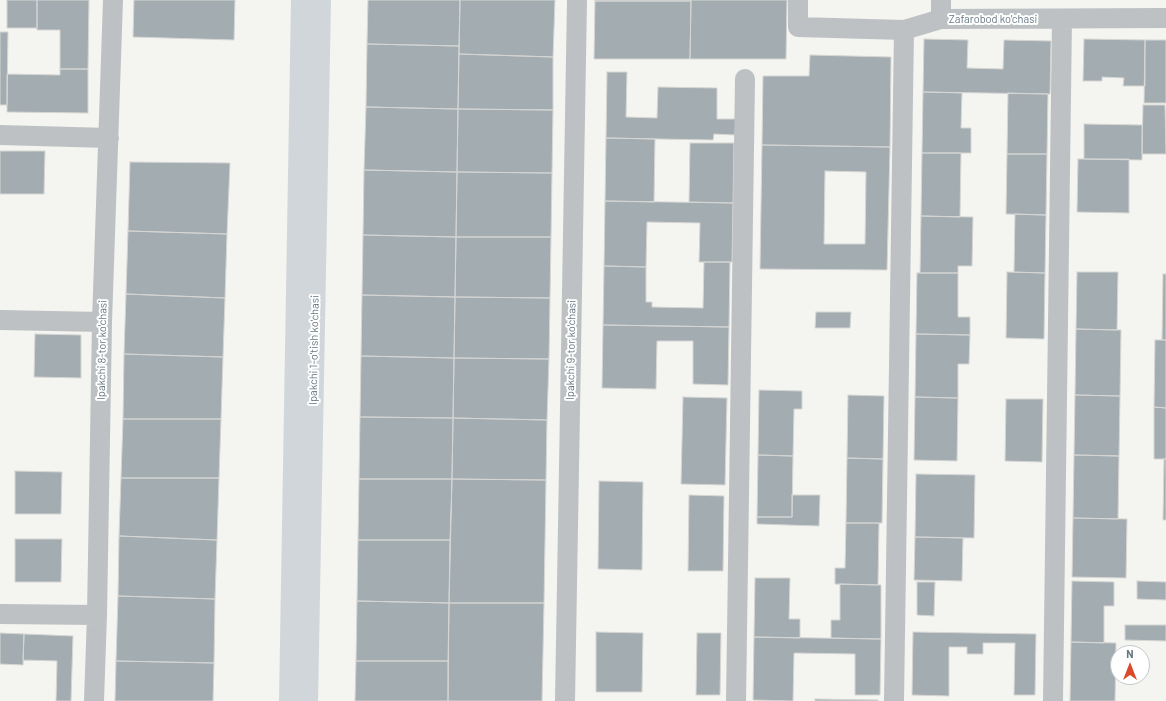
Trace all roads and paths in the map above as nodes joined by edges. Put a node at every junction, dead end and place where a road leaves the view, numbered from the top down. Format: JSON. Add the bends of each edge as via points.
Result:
{"nodes":[{"id":1,"x":113,"y":0,"type":"edge"},
{"id":2,"x":302,"y":0,"type":"edge"},
{"id":3,"x":320,"y":0,"type":"edge"},
{"id":4,"x":577,"y":0,"type":"edge"},
{"id":5,"x":798,"y":0,"type":"edge"},
{"id":6,"x":941,"y":9,"type":"edge"},
{"id":7,"x":1166,"y":18,"type":"edge"},
{"id":8,"x":1062,"y":19,"type":"junction"},
{"id":9,"x":904,"y":30,"type":"junction"},
{"id":10,"x":745,"y":79,"type":"dead end"},
{"id":11,"x":0,"y":135,"type":"edge"},
{"id":12,"x":109,"y":138,"type":"junction"},
{"id":13,"x":0,"y":320,"type":"edge"},
{"id":14,"x":102,"y":322,"type":"junction"},
{"id":15,"x":0,"y":614,"type":"edge"},
{"id":16,"x":98,"y":615,"type":"junction"},
{"id":17,"x":94,"y":701,"type":"edge"},
{"id":18,"x":290,"y":701,"type":"edge"},
{"id":19,"x":307,"y":701,"type":"edge"},
{"id":20,"x":565,"y":701,"type":"edge"},
{"id":21,"x":736,"y":701,"type":"edge"},
{"id":22,"x":894,"y":701,"type":"edge"},
{"id":23,"x":1053,"y":701,"type":"edge"}],
"edges":[{"from":1,"to":12,"type":"street","name":"Ipakchi 8-tor ko'chasi"},
{"from":2,"to":18,"type":"main road","name":"Ipakchi 1-o'tish ko'chasi"},
{"from":3,"to":19,"type":"main road","name":"Ipakchi 1-o'tish ko'chasi"},
{"from":4,"to":20,"type":"street","name":"Ipakchi 9-tor ko'chasi"},
{"from":5,"to":9,"type":"street","name":"Zafarobod ko'chasi","via":[[798,27]]},
{"from":6,"to":8,"type":"street","name":"Zafarobod ko'chasi"},
{"from":6,"to":9,"type":"street","name":"Zafarobod ko'chasi"},
{"from":7,"to":8,"type":"street","name":"Zafarobod ko'chasi"},
{"from":8,"to":23,"type":"street"},
{"from":9,"to":22,"type":"street"},
{"from":10,"to":21,"type":"street"},
{"from":11,"to":12,"type":"street"},
{"from":12,"to":14,"type":"street","name":"Ipakchi 8-tor ko'chasi"},
{"from":13,"to":14,"type":"street"},
{"from":14,"to":16,"type":"street","name":"Ipakchi 8-tor ko'chasi"},
{"from":15,"to":16,"type":"street"},
{"from":16,"to":17,"type":"street","name":"Ipakchi 8-tor ko'chasi"}]}
